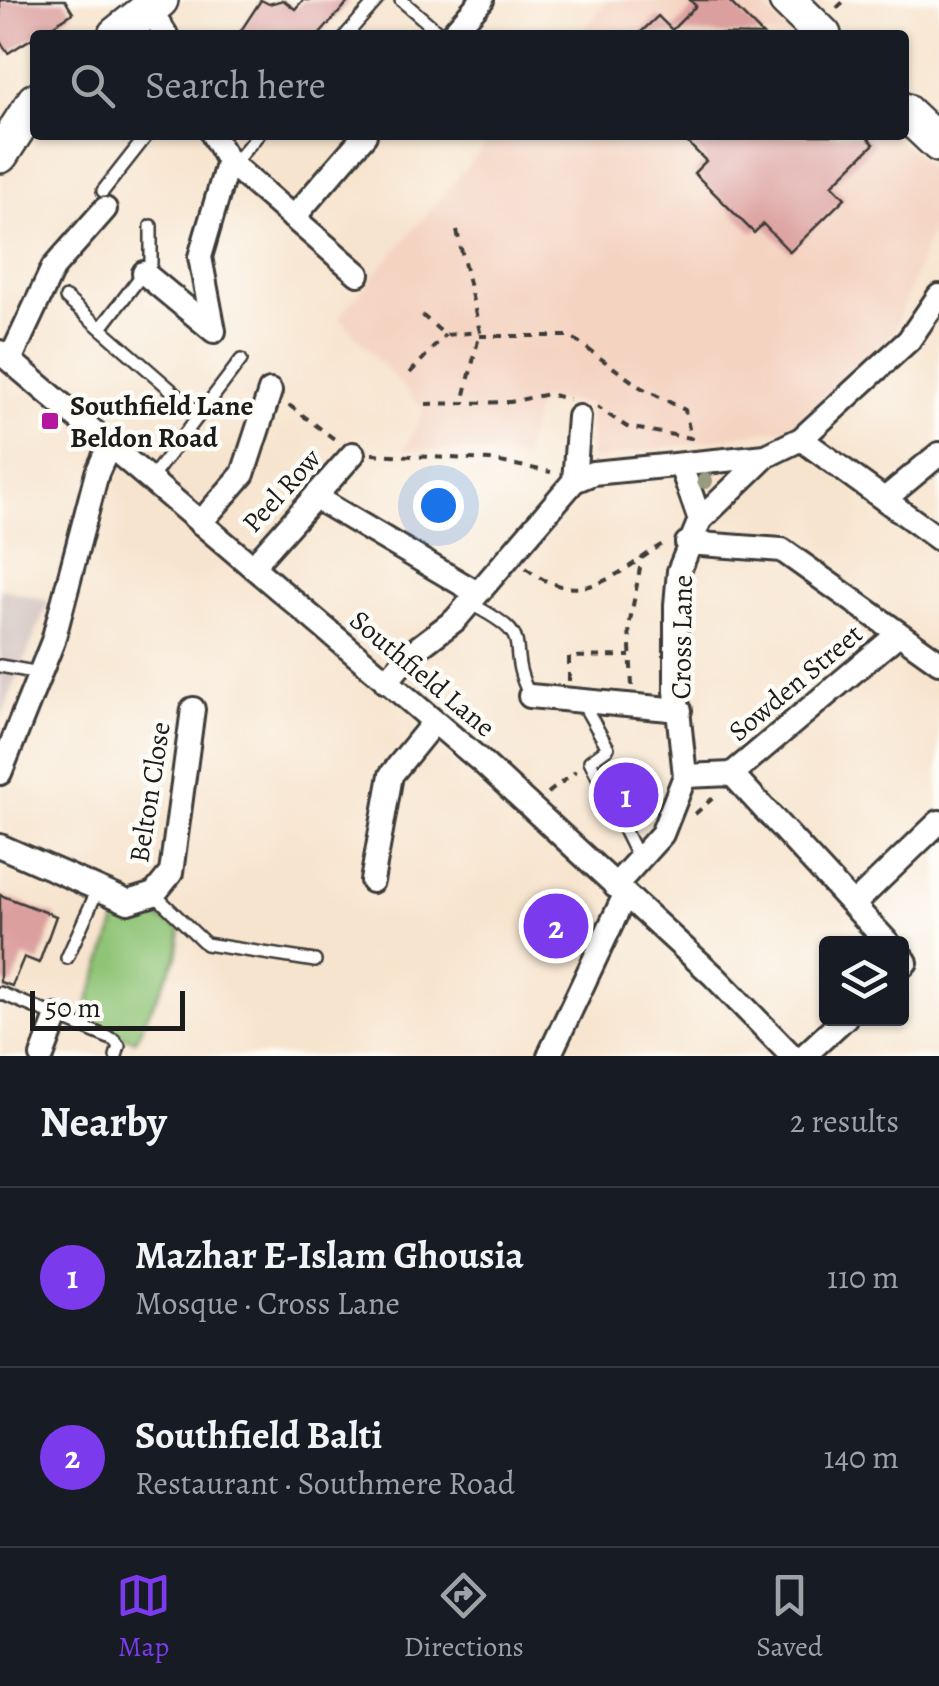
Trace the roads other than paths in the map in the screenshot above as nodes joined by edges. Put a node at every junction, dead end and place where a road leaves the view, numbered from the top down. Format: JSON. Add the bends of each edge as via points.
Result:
{"nodes":[{"id":1,"x":378,"y":0,"type":"edge"},
{"id":2,"x":401,"y":0,"type":"edge"},
{"id":3,"x":482,"y":0,"type":"edge"},
{"id":4,"x":787,"y":0,"type":"edge"},
{"id":5,"x":159,"y":15,"type":"edge"},
{"id":6,"x":127,"y":30,"type":"edge"},
{"id":7,"x":351,"y":30,"type":"edge"},
{"id":8,"x":436,"y":30,"type":"edge"},
{"id":9,"x":455,"y":30,"type":"edge"},
{"id":10,"x":818,"y":30,"type":"edge"},
{"id":11,"x":30,"y":109,"type":"edge"},
{"id":12,"x":909,"y":116,"type":"edge"},
{"id":13,"x":144,"y":140,"type":"edge"},
{"id":14,"x":216,"y":140,"type":"edge"},
{"id":15,"x":253,"y":140,"type":"edge"},
{"id":16,"x":361,"y":140,"type":"edge"},
{"id":17,"x":939,"y":144,"type":"edge"},
{"id":18,"x":0,"y":155,"type":"edge"},
{"id":19,"x":230,"y":163,"type":"junction"},
{"id":20,"x":104,"y":200,"type":"joint"},
{"id":21,"x":293,"y":218,"type":"junction"},
{"id":22,"x":151,"y":226,"type":"dead end"},
{"id":23,"x":144,"y":272,"type":"junction"},
{"id":24,"x":358,"y":274,"type":"dead end"},
{"id":25,"x":939,"y":296,"type":"edge"},
{"id":26,"x":66,"y":298,"type":"dead end"},
{"id":27,"x":101,"y":328,"type":"junction"},
{"id":28,"x":5,"y":356,"type":"edge"},
{"id":29,"x":241,"y":360,"type":"dead end"},
{"id":30,"x":270,"y":390,"type":"road end"},
{"id":31,"x":583,"y":407,"type":"road end"},
{"id":32,"x":200,"y":415,"type":"junction"},
{"id":33,"x":801,"y":439,"type":"junction"},
{"id":34,"x":109,"y":446,"type":"junction"},
{"id":35,"x":353,"y":454,"type":"road end"},
{"id":36,"x":939,"y":454,"type":"edge"},
{"id":37,"x":766,"y":456,"type":"junction"},
{"id":38,"x":681,"y":466,"type":"junction"},
{"id":39,"x":149,"y":481,"type":"junction"},
{"id":40,"x":574,"y":481,"type":"junction"},
{"id":41,"x":316,"y":498,"type":"junction"},
{"id":42,"x":885,"y":499,"type":"junction"},
{"id":43,"x":700,"y":520,"type":"junction"},
{"id":44,"x":200,"y":524,"type":"junction"},
{"id":45,"x":939,"y":539,"type":"edge"},
{"id":46,"x":687,"y":543,"type":"junction"},
{"id":47,"x":253,"y":566,"type":"junction"},
{"id":48,"x":474,"y":598,"type":"junction"},
{"id":49,"x":897,"y":635,"type":"junction"},
{"id":50,"x":939,"y":662,"type":"edge"},
{"id":51,"x":0,"y":666,"type":"edge"},
{"id":52,"x":40,"y":673,"type":"junction"},
{"id":53,"x":386,"y":682,"type":"junction"},
{"id":54,"x":530,"y":696,"type":"joint"},
{"id":55,"x":576,"y":701,"type":"junction"},
{"id":56,"x":193,"y":708,"type":"dead end"},
{"id":57,"x":680,"y":710,"type":"junction"},
{"id":58,"x":434,"y":722,"type":"junction"},
{"id":59,"x":0,"y":773,"type":"edge"},
{"id":60,"x":732,"y":774,"type":"junction"},
{"id":61,"x":685,"y":776,"type":"junction"},
{"id":62,"x":939,"y":822,"type":"edge"},
{"id":63,"x":0,"y":846,"type":"edge"},
{"id":64,"x":639,"y":860,"type":"junction"},
{"id":65,"x":372,"y":881,"type":"dead end"},
{"id":66,"x":98,"y":889,"type":"junction"},
{"id":67,"x":620,"y":891,"type":"junction"},
{"id":68,"x":154,"y":894,"type":"junction"},
{"id":69,"x":853,"y":905,"type":"junction"},
{"id":70,"x":882,"y":936,"type":"edge"},
{"id":71,"x":67,"y":958,"type":"dead end"},
{"id":72,"x":315,"y":960,"type":"dead end"},
{"id":73,"x":0,"y":993,"type":"edge"},
{"id":74,"x":57,"y":1016,"type":"junction"},
{"id":75,"x":836,"y":1026,"type":"edge"},
{"id":76,"x":42,"y":1056,"type":"edge"},
{"id":77,"x":116,"y":1056,"type":"edge"},
{"id":78,"x":549,"y":1056,"type":"edge"},
{"id":79,"x":792,"y":1056,"type":"edge"},
{"id":80,"x":804,"y":1056,"type":"edge"}],
"edges":[{"from":1,"to":7,"type":"lane"},
{"from":2,"to":8,"type":"lane"},
{"from":3,"to":9,"type":"street"},
{"from":4,"to":10,"type":"main road"},
{"from":5,"to":6,"type":"main road"},
{"from":11,"to":18,"type":"main road"},
{"from":12,"to":17,"type":"main road"},
{"from":13,"to":20,"type":"lane"},
{"from":14,"to":19,"type":"street"},
{"from":15,"to":19,"type":"lane"},
{"from":16,"to":21,"type":"street"},
{"from":19,"to":21,"type":"street"},
{"from":19,"to":23,"type":"street","via":[[200,257],[214,331]]},
{"from":20,"to":28,"type":"street","via":[[54,268]]},
{"from":21,"to":24,"type":"street"},
{"from":22,"to":23,"type":"lane","via":[[152,263]]},
{"from":23,"to":27,"type":"lane"},
{"from":25,"to":33,"type":"street","name":"Cross Lane","via":[[909,340]]},
{"from":26,"to":27,"type":"lane"},
{"from":27,"to":32,"type":"lane"},
{"from":28,"to":34,"type":"street","name":"Southfield Lane"},
{"from":29,"to":32,"type":"lane"},
{"from":30,"to":44,"type":"street","via":[[243,474]]},
{"from":31,"to":40,"type":"street"},
{"from":32,"to":39,"type":"lane"},
{"from":33,"to":37,"type":"street","name":"Cross Lane"},
{"from":33,"to":42,"type":"street"},
{"from":34,"to":39,"type":"street","name":"Southfield Lane"},
{"from":34,"to":52,"type":"street"},
{"from":35,"to":41,"type":"street","name":"Peel Row"},
{"from":36,"to":42,"type":"street"},
{"from":37,"to":38,"type":"street"},
{"from":37,"to":43,"type":"street","name":"Cross Lane"},
{"from":38,"to":40,"type":"street","via":[[594,472]]},
{"from":38,"to":43,"type":"street"},
{"from":39,"to":44,"type":"street","name":"Southfield Lane"},
{"from":40,"to":48,"type":"street"},
{"from":41,"to":47,"type":"street","name":"Peel Row"},
{"from":41,"to":48,"type":"street"},
{"from":42,"to":45,"type":"street"},
{"from":43,"to":46,"type":"street","name":"Cross Lane"},
{"from":44,"to":47,"type":"street","name":"Southfield Lane"},
{"from":46,"to":49,"type":"street","via":[[782,550]]},
{"from":46,"to":57,"type":"street","name":"Cross Lane","via":[[676,605]]},
{"from":47,"to":53,"type":"street","name":"Southfield Lane"},
{"from":48,"to":53,"type":"street"},
{"from":48,"to":54,"type":"lane","via":[[517,636]]},
{"from":49,"to":50,"type":"street"},
{"from":49,"to":60,"type":"street","name":"Sowden Street"},
{"from":51,"to":52,"type":"lane"},
{"from":52,"to":59,"type":"street"},
{"from":53,"to":58,"type":"street","name":"Southfield Lane"},
{"from":54,"to":55,"type":"street"},
{"from":55,"to":57,"type":"street"},
{"from":55,"to":64,"type":"lane","via":[[608,748],[590,761]]},
{"from":56,"to":68,"type":"street","name":"Belton Close","via":[[171,874]]},
{"from":57,"to":61,"type":"street","name":"Cross Lane"},
{"from":58,"to":65,"type":"street","via":[[391,775]]},
{"from":58,"to":67,"type":"street","name":"Southfield Lane"},
{"from":60,"to":61,"type":"street","name":"Sowden Street"},
{"from":60,"to":69,"type":"street"},
{"from":61,"to":64,"type":"street","name":"Cross Lane","via":[[662,834]]},
{"from":62,"to":69,"type":"street"},
{"from":63,"to":66,"type":"street","name":"Belton Close"},
{"from":64,"to":67,"type":"street","name":"Cross Lane"},
{"from":66,"to":68,"type":"street","name":"Belton Close","via":[[128,902]]},
{"from":66,"to":71,"type":"lane"},
{"from":67,"to":78,"type":"street","name":"Cross Lane"},
{"from":67,"to":79,"type":"street","name":"Southfield Lane"},
{"from":68,"to":72,"type":"lane","via":[[206,944]]},
{"from":69,"to":70,"type":"street"},
{"from":73,"to":74,"type":"lane"},
{"from":74,"to":76,"type":"street"},
{"from":74,"to":77,"type":"lane","via":[[117,1042]]},
{"from":75,"to":80,"type":"street"}]}
